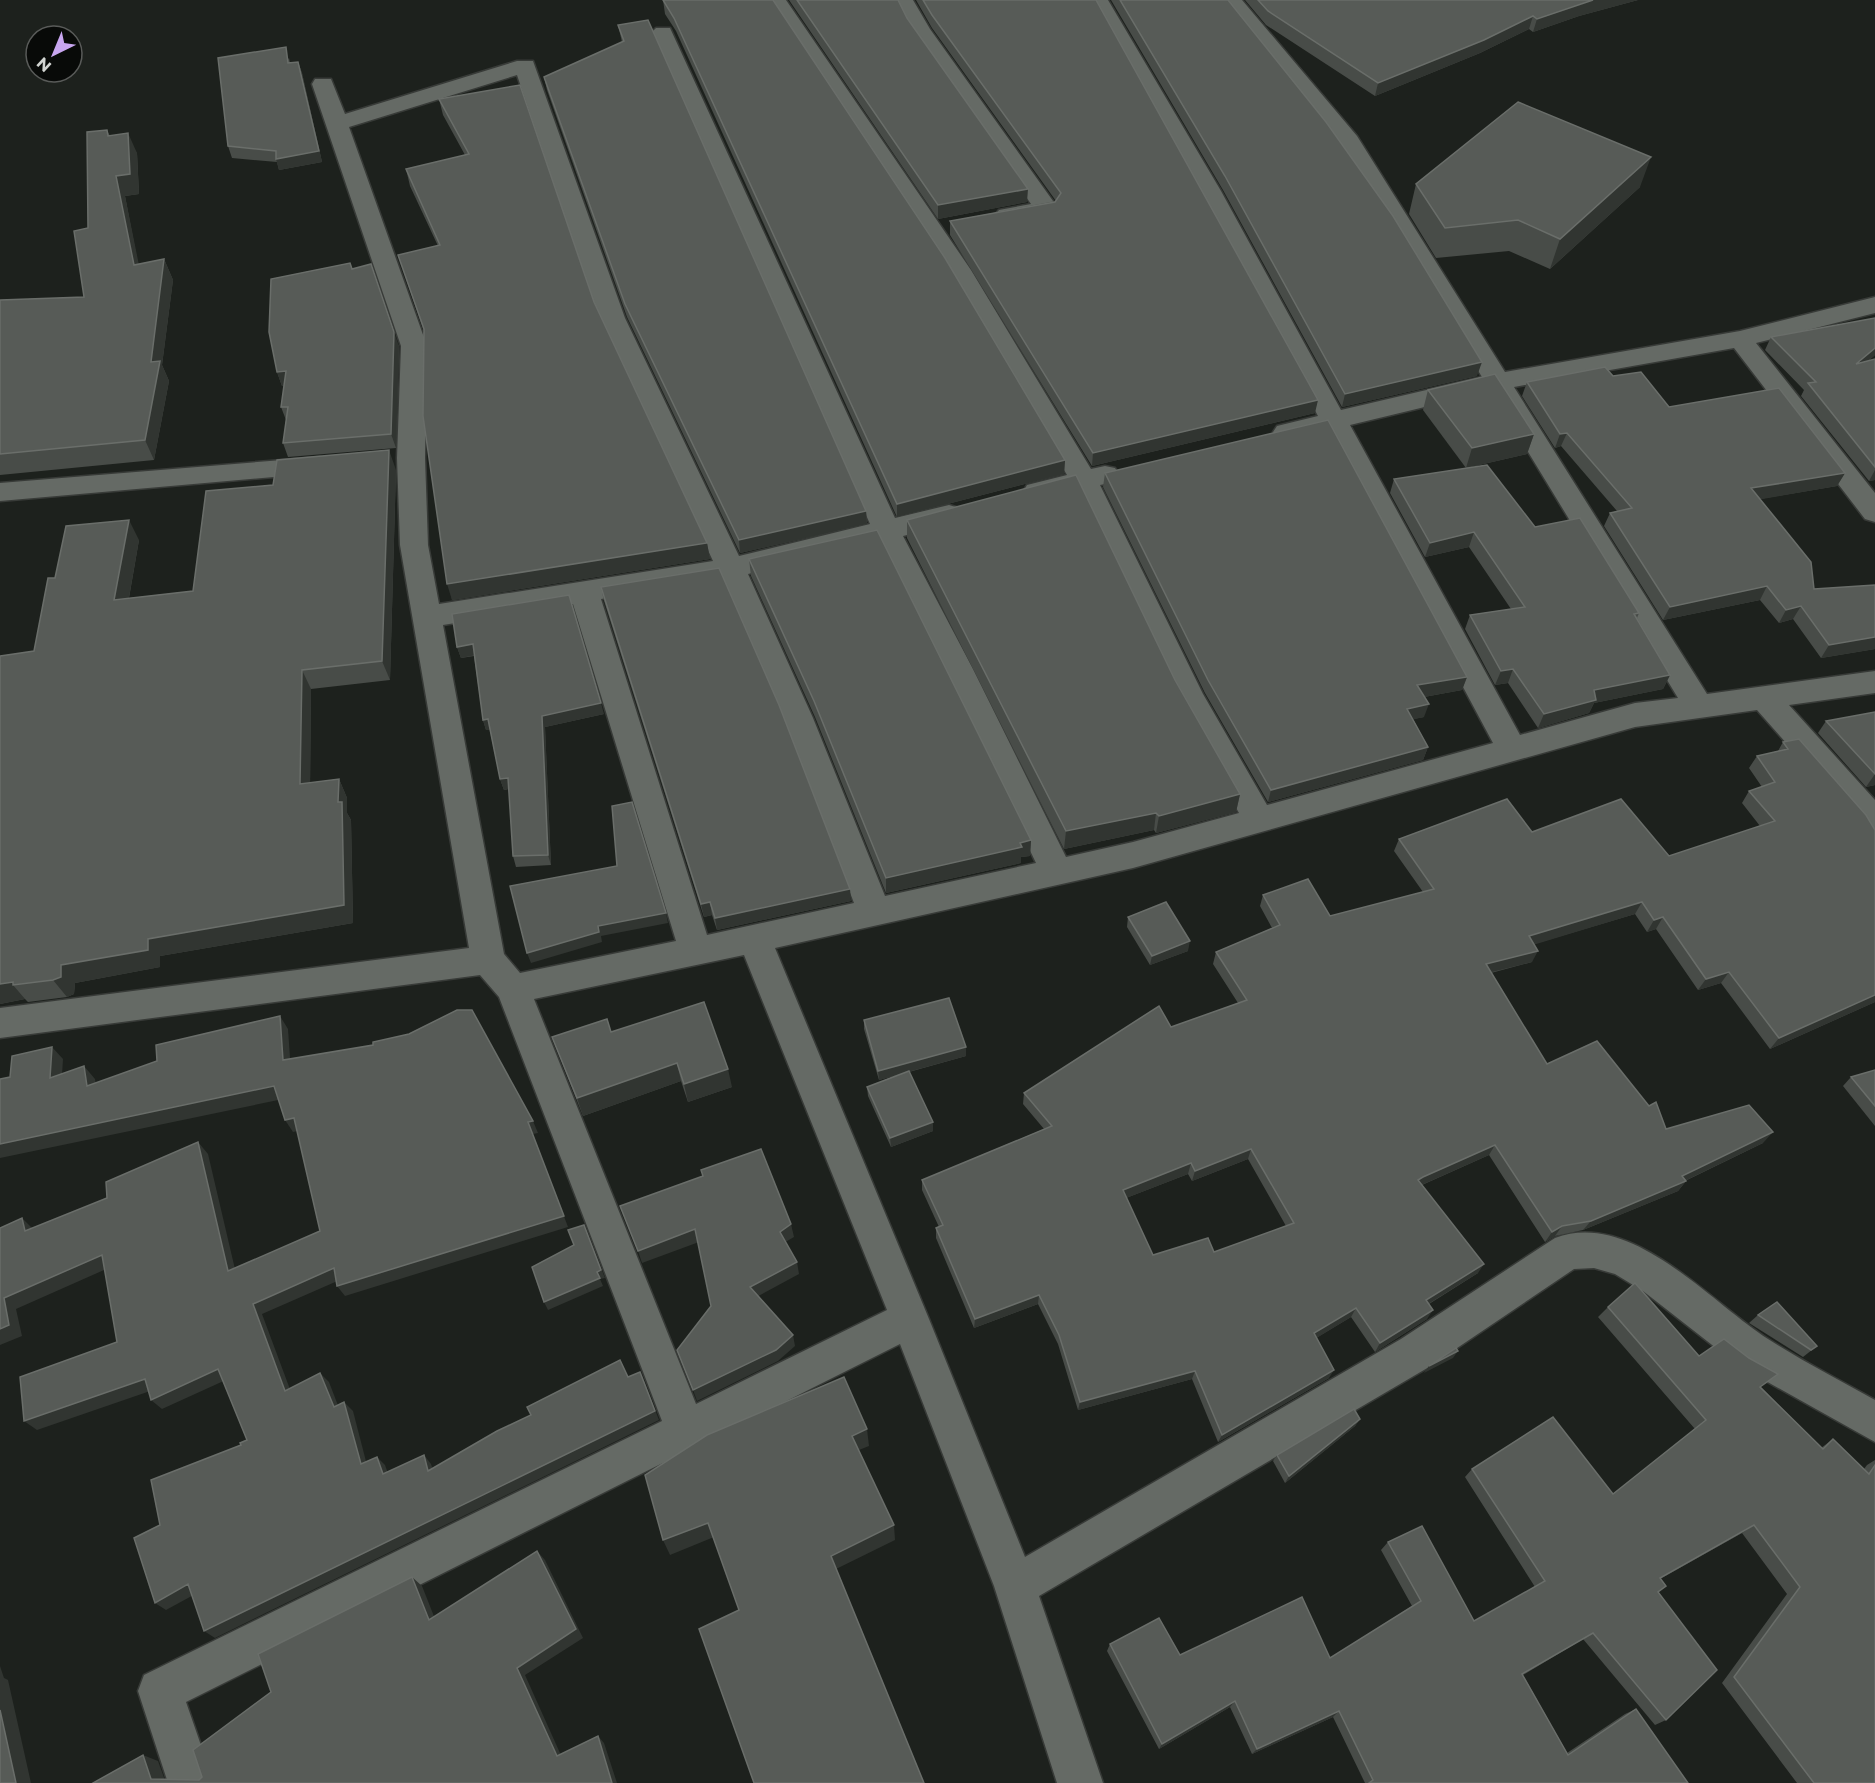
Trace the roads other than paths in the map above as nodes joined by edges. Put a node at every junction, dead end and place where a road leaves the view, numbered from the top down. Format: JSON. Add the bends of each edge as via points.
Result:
{"nodes":[{"id":1,"x":776,"y":0,"type":"edge"},
{"id":2,"x":903,"y":0,"type":"edge"},
{"id":3,"x":1098,"y":0,"type":"edge"},
{"id":4,"x":1231,"y":0,"type":"edge"},
{"id":5,"x":663,"y":32,"type":"dead end"},
{"id":6,"x":323,"y":84,"type":"dead end"},
{"id":7,"x":336,"y":124,"type":"junction"},
{"id":8,"x":989,"y":218,"type":"edge"},
{"id":9,"x":1875,"y":305,"type":"edge"},
{"id":10,"x":1740,"y":339,"type":"junction"},
{"id":11,"x":1499,"y":381,"type":"junction"},
{"id":12,"x":1333,"y":420,"type":"junction"},
{"id":13,"x":1265,"y":437,"type":"edge"},
{"id":14,"x":341,"y":464,"type":"edge"},
{"id":15,"x":1129,"y":469,"type":"edge"},
{"id":16,"x":1875,"y":471,"type":"edge"},
{"id":17,"x":1847,"y":476,"type":"junction"},
{"id":18,"x":1084,"y":480,"type":"junction"},
{"id":19,"x":0,"y":492,"type":"edge"},
{"id":20,"x":1018,"y":497,"type":"edge"},
{"id":21,"x":974,"y":509,"type":"edge"},
{"id":22,"x":1875,"y":512,"type":"edge"},
{"id":23,"x":886,"y":532,"type":"junction"},
{"id":24,"x":731,"y":568,"type":"junction"},
{"id":25,"x":584,"y":591,"type":"junction"},
{"id":26,"x":427,"y":617,"type":"junction"},
{"id":27,"x":1875,"y":682,"type":"edge"},
{"id":28,"x":1764,"y":697,"type":"junction"},
{"id":29,"x":1699,"y":706,"type":"junction"},
{"id":30,"x":1512,"y":749,"type":"junction"},
{"id":31,"x":1258,"y":820,"type":"junction"},
{"id":32,"x":1875,"y":822,"type":"edge"},
{"id":33,"x":1057,"y":872,"type":"junction"},
{"id":34,"x":875,"y":913,"type":"junction"},
{"id":35,"x":754,"y":939,"type":"junction"},
{"id":36,"x":696,"y":952,"type":"junction"},
{"id":37,"x":488,"y":960,"type":"junction"},
{"id":38,"x":513,"y":988,"type":"junction"},
{"id":39,"x":0,"y":1023,"type":"edge"},
{"id":40,"x":910,"y":1319,"type":"junction"},
{"id":41,"x":1875,"y":1422,"type":"edge"},
{"id":42,"x":686,"y":1430,"type":"junction"},
{"id":43,"x":1015,"y":1587,"type":"junction"},
{"id":44,"x":191,"y":1783,"type":"edge"},
{"id":45,"x":1080,"y":1783,"type":"edge"}],
"edges":[{"from":1,"to":18,"type":"street","via":[[943,227],[959,270]]},
{"from":2,"to":8,"type":"street","via":[[1046,208]]},
{"from":3,"to":12,"type":"street","via":[[1209,191]]},
{"from":4,"to":11,"type":"street","via":[[1349,141]]},
{"from":5,"to":23,"type":"street"},
{"from":6,"to":7,"type":"street"},
{"from":7,"to":24,"type":"street","via":[[525,66],[612,318]]},
{"from":7,"to":26,"type":"street","via":[[414,345],[400,459]]},
{"from":9,"to":10,"type":"street"},
{"from":10,"to":11,"type":"street"},
{"from":10,"to":17,"type":"street"},
{"from":11,"to":12,"type":"street"},
{"from":11,"to":29,"type":"street"},
{"from":12,"to":13,"type":"street"},
{"from":12,"to":30,"type":"street"},
{"from":14,"to":19,"type":"street"},
{"from":15,"to":18,"type":"street"},
{"from":16,"to":17,"type":"street"},
{"from":17,"to":22,"type":"street"},
{"from":18,"to":20,"type":"street"},
{"from":18,"to":31,"type":"street","via":[[1189,697]]},
{"from":21,"to":23,"type":"street"},
{"from":23,"to":24,"type":"street"},
{"from":23,"to":33,"type":"street"},
{"from":24,"to":25,"type":"street"},
{"from":24,"to":34,"type":"street","via":[[798,718]]},
{"from":25,"to":26,"type":"street"},
{"from":25,"to":36,"type":"street"},
{"from":26,"to":37,"type":"street"},
{"from":27,"to":28,"type":"street"},
{"from":28,"to":29,"type":"street"},
{"from":28,"to":32,"type":"street"},
{"from":29,"to":30,"type":"street","via":[[1635,715]]},
{"from":30,"to":31,"type":"street"},
{"from":31,"to":33,"type":"street"},
{"from":33,"to":34,"type":"street"},
{"from":34,"to":35,"type":"street"},
{"from":35,"to":36,"type":"street"},
{"from":35,"to":40,"type":"street"},
{"from":36,"to":38,"type":"street"},
{"from":37,"to":38,"type":"street"},
{"from":37,"to":39,"type":"street"},
{"from":38,"to":42,"type":"street"},
{"from":40,"to":42,"type":"street"},
{"from":40,"to":43,"type":"street"},
{"from":41,"to":43,"type":"street","via":[[1753,1352],[1657,1278],[1624,1260],[1594,1250],[1568,1251],[1415,1353]]},
{"from":42,"to":44,"type":"street","via":[[160,1691]]},
{"from":43,"to":45,"type":"street"}]}
